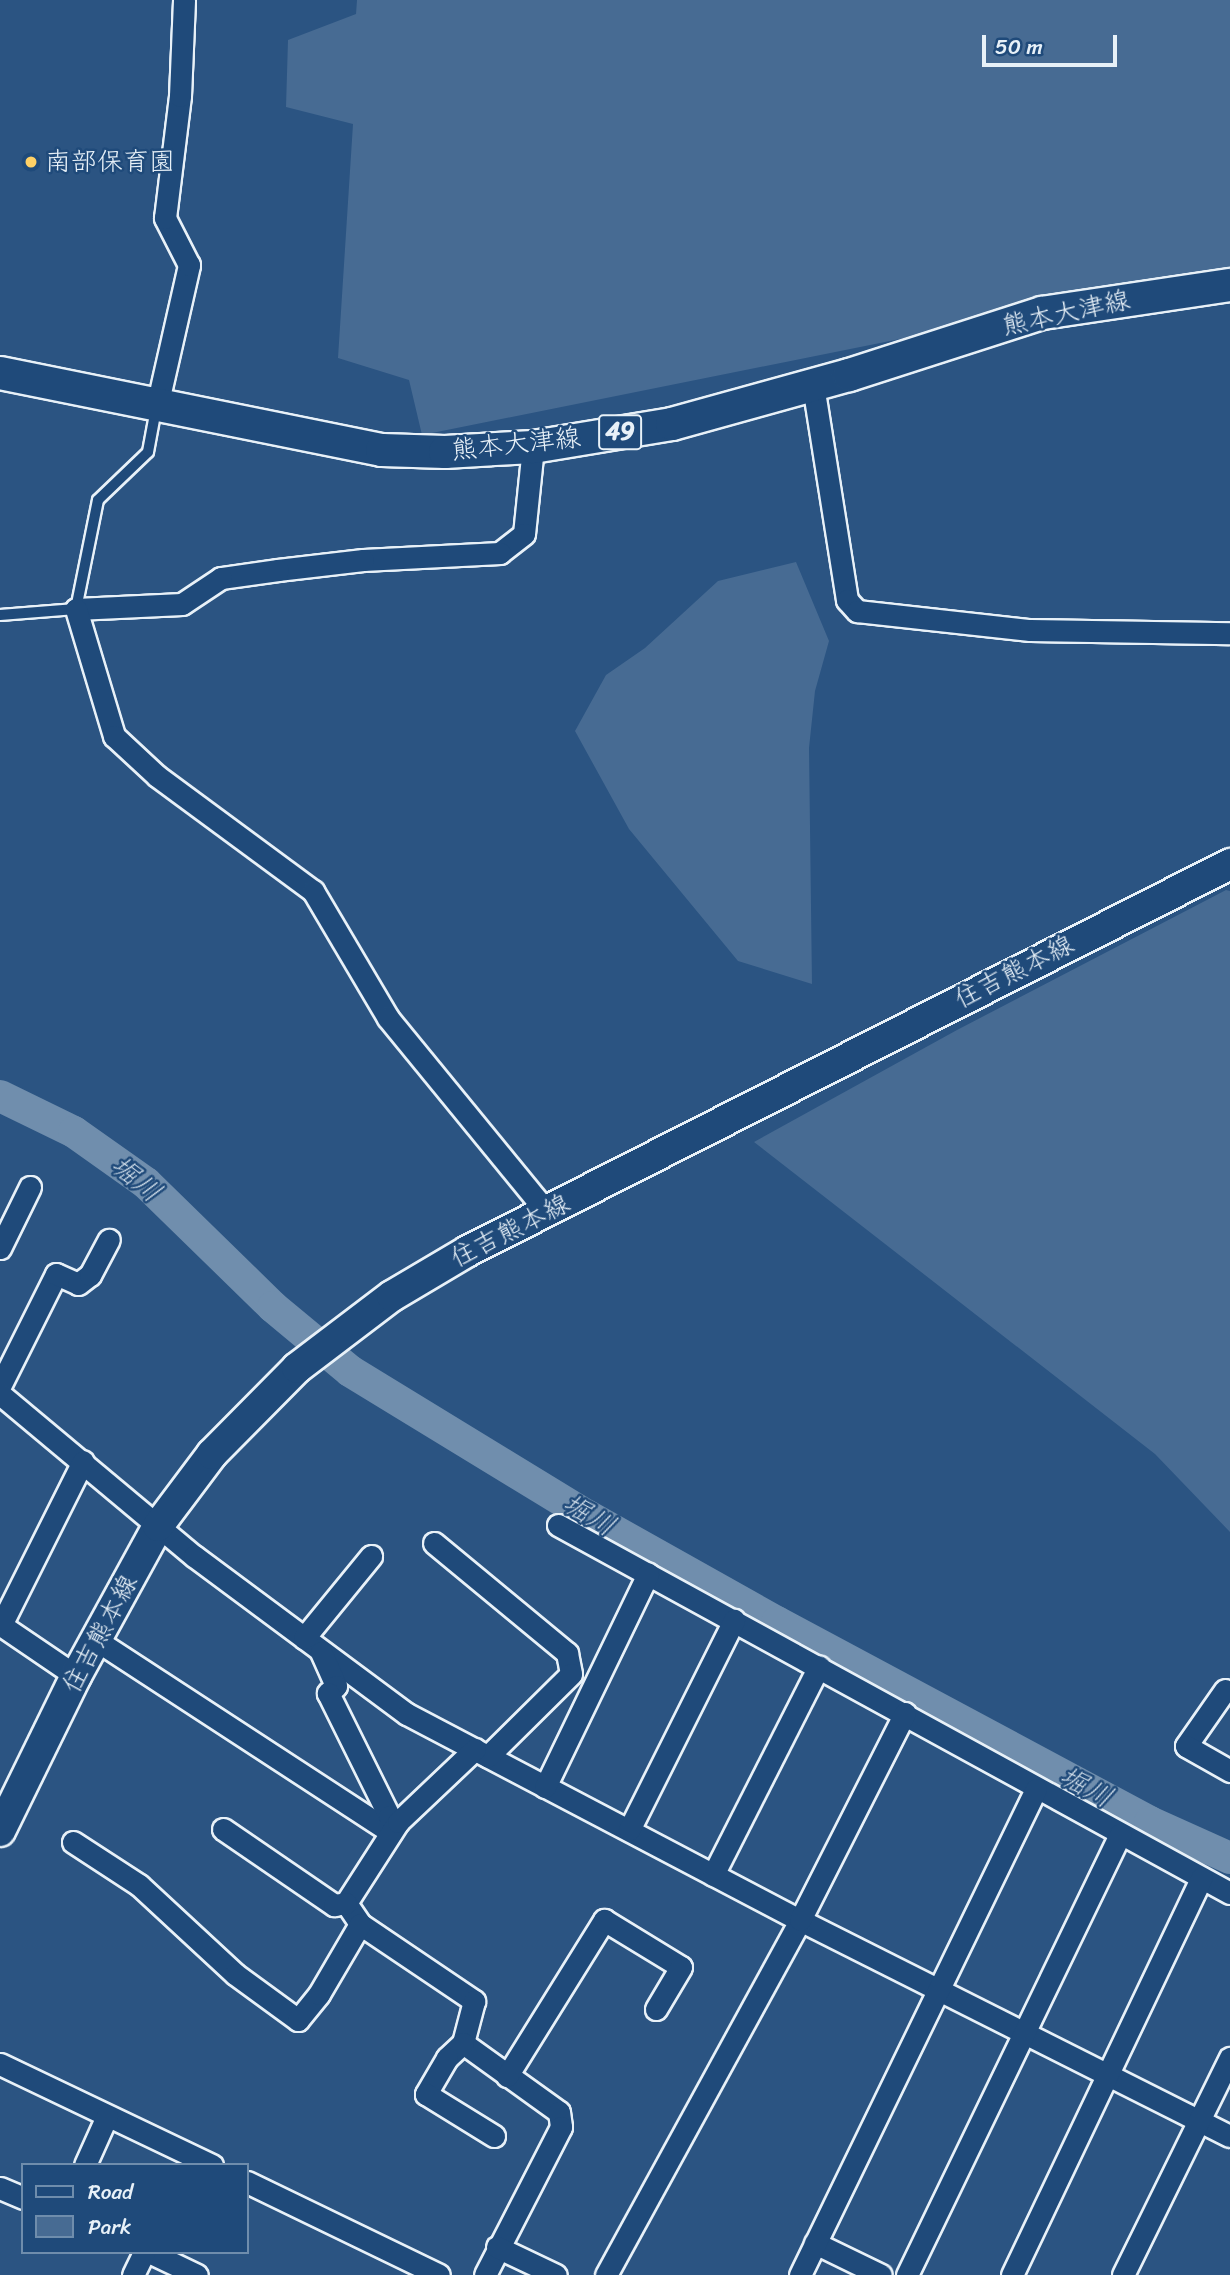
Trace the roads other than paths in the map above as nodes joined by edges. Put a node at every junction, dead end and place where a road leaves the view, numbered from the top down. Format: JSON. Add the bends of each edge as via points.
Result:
{"nodes":[{"id":1,"x":184,"y":0,"type":"edge"},
{"id":2,"x":1230,"y":285,"type":"edge"},
{"id":3,"x":0,"y":373,"type":"edge"},
{"id":4,"x":813,"y":385,"type":"junction"},
{"id":5,"x":156,"y":406,"type":"junction"},
{"id":6,"x":533,"y":447,"type":"junction"},
{"id":7,"x":76,"y":609,"type":"junction"},
{"id":8,"x":0,"y":615,"type":"edge"},
{"id":9,"x":1230,"y":633,"type":"edge"},
{"id":10,"x":1230,"y":864,"type":"edge"},
{"id":11,"x":30,"y":1187,"type":"dead end"},
{"id":12,"x":547,"y":1212,"type":"junction"},
{"id":13,"x":109,"y":1240,"type":"dead end"},
{"id":14,"x":0,"y":1248,"type":"edge"},
{"id":15,"x":0,"y":1386,"type":"edge"},
{"id":16,"x":0,"y":1394,"type":"edge"},
{"id":17,"x":83,"y":1461,"type":"junction"},
{"id":18,"x":558,"y":1525,"type":"dead end"},
{"id":19,"x":158,"y":1526,"type":"junction"},
{"id":20,"x":434,"y":1543,"type":"dead end"},
{"id":21,"x":372,"y":1556,"type":"dead end"},
{"id":22,"x":648,"y":1574,"type":"junction"},
{"id":23,"x":734,"y":1620,"type":"junction"},
{"id":24,"x":96,"y":1640,"type":"junction"},
{"id":25,"x":312,"y":1644,"type":"junction"},
{"id":26,"x":819,"y":1666,"type":"junction"},
{"id":27,"x":76,"y":1676,"type":"junction"},
{"id":28,"x":1225,"y":1690,"type":"dead end"},
{"id":29,"x":905,"y":1713,"type":"junction"},
{"id":30,"x":481,"y":1753,"type":"junction"},
{"id":31,"x":1230,"y":1771,"type":"edge"},
{"id":32,"x":545,"y":1787,"type":"junction"},
{"id":33,"x":1036,"y":1789,"type":"junction"},
{"id":34,"x":395,"y":1827,"type":"junction"},
{"id":35,"x":223,"y":1829,"type":"dead end"},
{"id":36,"x":0,"y":1830,"type":"edge"},
{"id":37,"x":629,"y":1830,"type":"junction"},
{"id":38,"x":1120,"y":1834,"type":"junction"},
{"id":39,"x":73,"y":1842,"type":"dead end"},
{"id":40,"x":713,"y":1875,"type":"junction"},
{"id":41,"x":1201,"y":1878,"type":"junction"},
{"id":42,"x":1230,"y":1893,"type":"edge"},
{"id":43,"x":346,"y":1903,"type":"junction"},
{"id":44,"x":800,"y":1920,"type":"junction"},
{"id":45,"x":359,"y":1924,"type":"junction"},
{"id":46,"x":937,"y":1989,"type":"junction"},
{"id":47,"x":656,"y":2009,"type":"dead end"},
{"id":48,"x":1024,"y":2032,"type":"junction"},
{"id":49,"x":463,"y":2043,"type":"junction"},
{"id":50,"x":1230,"y":2058,"type":"edge"},
{"id":51,"x":0,"y":2064,"type":"edge"},
{"id":52,"x":1108,"y":2074,"type":"junction"},
{"id":53,"x":507,"y":2076,"type":"junction"},
{"id":54,"x":107,"y":2116,"type":"junction"},
{"id":55,"x":1199,"y":2120,"type":"junction"},
{"id":56,"x":494,"y":2136,"type":"dead end"},
{"id":57,"x":1230,"y":2136,"type":"edge"},
{"id":58,"x":187,"y":2159,"type":"edge"},
{"id":59,"x":86,"y":2163,"type":"edge"},
{"id":60,"x":248,"y":2182,"type":"edge"},
{"id":61,"x":0,"y":2188,"type":"edge"},
{"id":62,"x":21,"y":2197,"type":"edge"},
{"id":63,"x":816,"y":2244,"type":"junction"},
{"id":64,"x":497,"y":2247,"type":"junction"},
{"id":65,"x":145,"y":2254,"type":"edge"},
{"id":66,"x":150,"y":2254,"type":"edge"},
{"id":67,"x":133,"y":2275,"type":"edge"},
{"id":68,"x":197,"y":2275,"type":"edge"},
{"id":69,"x":439,"y":2275,"type":"edge"},
{"id":70,"x":485,"y":2275,"type":"edge"},
{"id":71,"x":556,"y":2275,"type":"edge"},
{"id":72,"x":607,"y":2275,"type":"edge"},
{"id":73,"x":800,"y":2275,"type":"edge"},
{"id":74,"x":881,"y":2275,"type":"edge"},
{"id":75,"x":907,"y":2275,"type":"edge"},
{"id":76,"x":1012,"y":2275,"type":"edge"},
{"id":77,"x":1123,"y":2275,"type":"edge"}],
"edges":[{"from":1,"to":5,"type":"street","via":[[180,96],[165,218],[189,265]]},
{"from":2,"to":4,"type":"main road","name":"熊本大津線","number":"49","via":[[1042,313]]},
{"from":3,"to":5,"type":"main road","name":"熊本大津線","number":"49"},
{"from":4,"to":6,"type":"main road","name":"熊本大津線","number":"49","via":[[671,424]]},
{"from":4,"to":9,"type":"street","via":[[847,600],[857,611],[1030,630]]},
{"from":5,"to":6,"type":"main road","name":"熊本大津線","number":"49","via":[[382,450]]},
{"from":5,"to":7,"type":"lane","via":[[148,452],[98,500]]},
{"from":6,"to":7,"type":"street","via":[[524,534],[500,553],[278,570],[221,578],[182,604]]},
{"from":7,"to":8,"type":"lane"},
{"from":7,"to":12,"type":"street","via":[[114,736],[157,776],[313,891],[388,1018]]},
{"from":10,"to":12,"type":"main road","name":"住吉熊本線"},
{"from":11,"to":14,"type":"street"},
{"from":12,"to":19,"type":"main road","name":"住吉熊本線","via":[[392,1296],[297,1368],[212,1454]]},
{"from":13,"to":15,"type":"street","via":[[90,1275],[78,1284],[56,1274]]},
{"from":16,"to":17,"type":"street"},
{"from":17,"to":19,"type":"street"},
{"from":17,"to":27,"type":"street","via":[[1,1625]]},
{"from":18,"to":22,"type":"street"},
{"from":19,"to":24,"type":"main road","name":"住吉熊本線"},
{"from":19,"to":25,"type":"street"},
{"from":20,"to":30,"type":"street","via":[[567,1653],[571,1674]]},
{"from":21,"to":25,"type":"street"},
{"from":22,"to":23,"type":"street"},
{"from":22,"to":32,"type":"street"},
{"from":23,"to":26,"type":"street"},
{"from":23,"to":37,"type":"street"},
{"from":24,"to":27,"type":"main road","name":"住吉熊本線"},
{"from":24,"to":34,"type":"street"},
{"from":25,"to":30,"type":"street","via":[[407,1714]]},
{"from":25,"to":34,"type":"street","via":[[336,1686],[328,1693]]},
{"from":26,"to":29,"type":"street"},
{"from":26,"to":40,"type":"street"},
{"from":27,"to":36,"type":"main road","name":"住吉熊本線"},
{"from":28,"to":31,"type":"street","via":[[1186,1746]]},
{"from":29,"to":33,"type":"street"},
{"from":29,"to":44,"type":"street"},
{"from":30,"to":32,"type":"street"},
{"from":30,"to":34,"type":"street"},
{"from":32,"to":37,"type":"street"},
{"from":33,"to":38,"type":"street"},
{"from":33,"to":46,"type":"street"},
{"from":34,"to":43,"type":"street"},
{"from":35,"to":43,"type":"street","via":[[268,1848],[334,1905]]},
{"from":37,"to":40,"type":"street"},
{"from":38,"to":41,"type":"street"},
{"from":38,"to":48,"type":"street"},
{"from":39,"to":45,"type":"street","via":[[139,1885],[235,1974],[298,2020],[319,1994]]},
{"from":40,"to":44,"type":"street"},
{"from":41,"to":42,"type":"street"},
{"from":41,"to":52,"type":"street"},
{"from":43,"to":45,"type":"street"},
{"from":44,"to":46,"type":"street"},
{"from":44,"to":72,"type":"street"},
{"from":45,"to":49,"type":"street","via":[[474,2001]]},
{"from":46,"to":48,"type":"street"},
{"from":46,"to":63,"type":"street"},
{"from":47,"to":53,"type":"street","via":[[681,1967],[604,1920]]},
{"from":48,"to":52,"type":"street"},
{"from":48,"to":75,"type":"street"},
{"from":49,"to":53,"type":"street"},
{"from":49,"to":56,"type":"street","via":[[447,2058],[426,2094]]},
{"from":50,"to":55,"type":"street"},
{"from":51,"to":54,"type":"street"},
{"from":52,"to":55,"type":"street"},
{"from":52,"to":76,"type":"street"},
{"from":53,"to":64,"type":"street","via":[[558,2112],[561,2127]]},
{"from":54,"to":58,"type":"street"},
{"from":54,"to":59,"type":"street"},
{"from":55,"to":57,"type":"street"},
{"from":55,"to":77,"type":"street"},
{"from":60,"to":69,"type":"street"},
{"from":61,"to":62,"type":"street"},
{"from":63,"to":73,"type":"street"},
{"from":63,"to":74,"type":"street"},
{"from":64,"to":70,"type":"street"},
{"from":64,"to":71,"type":"street"},
{"from":65,"to":67,"type":"street"},
{"from":66,"to":68,"type":"street"}]}
